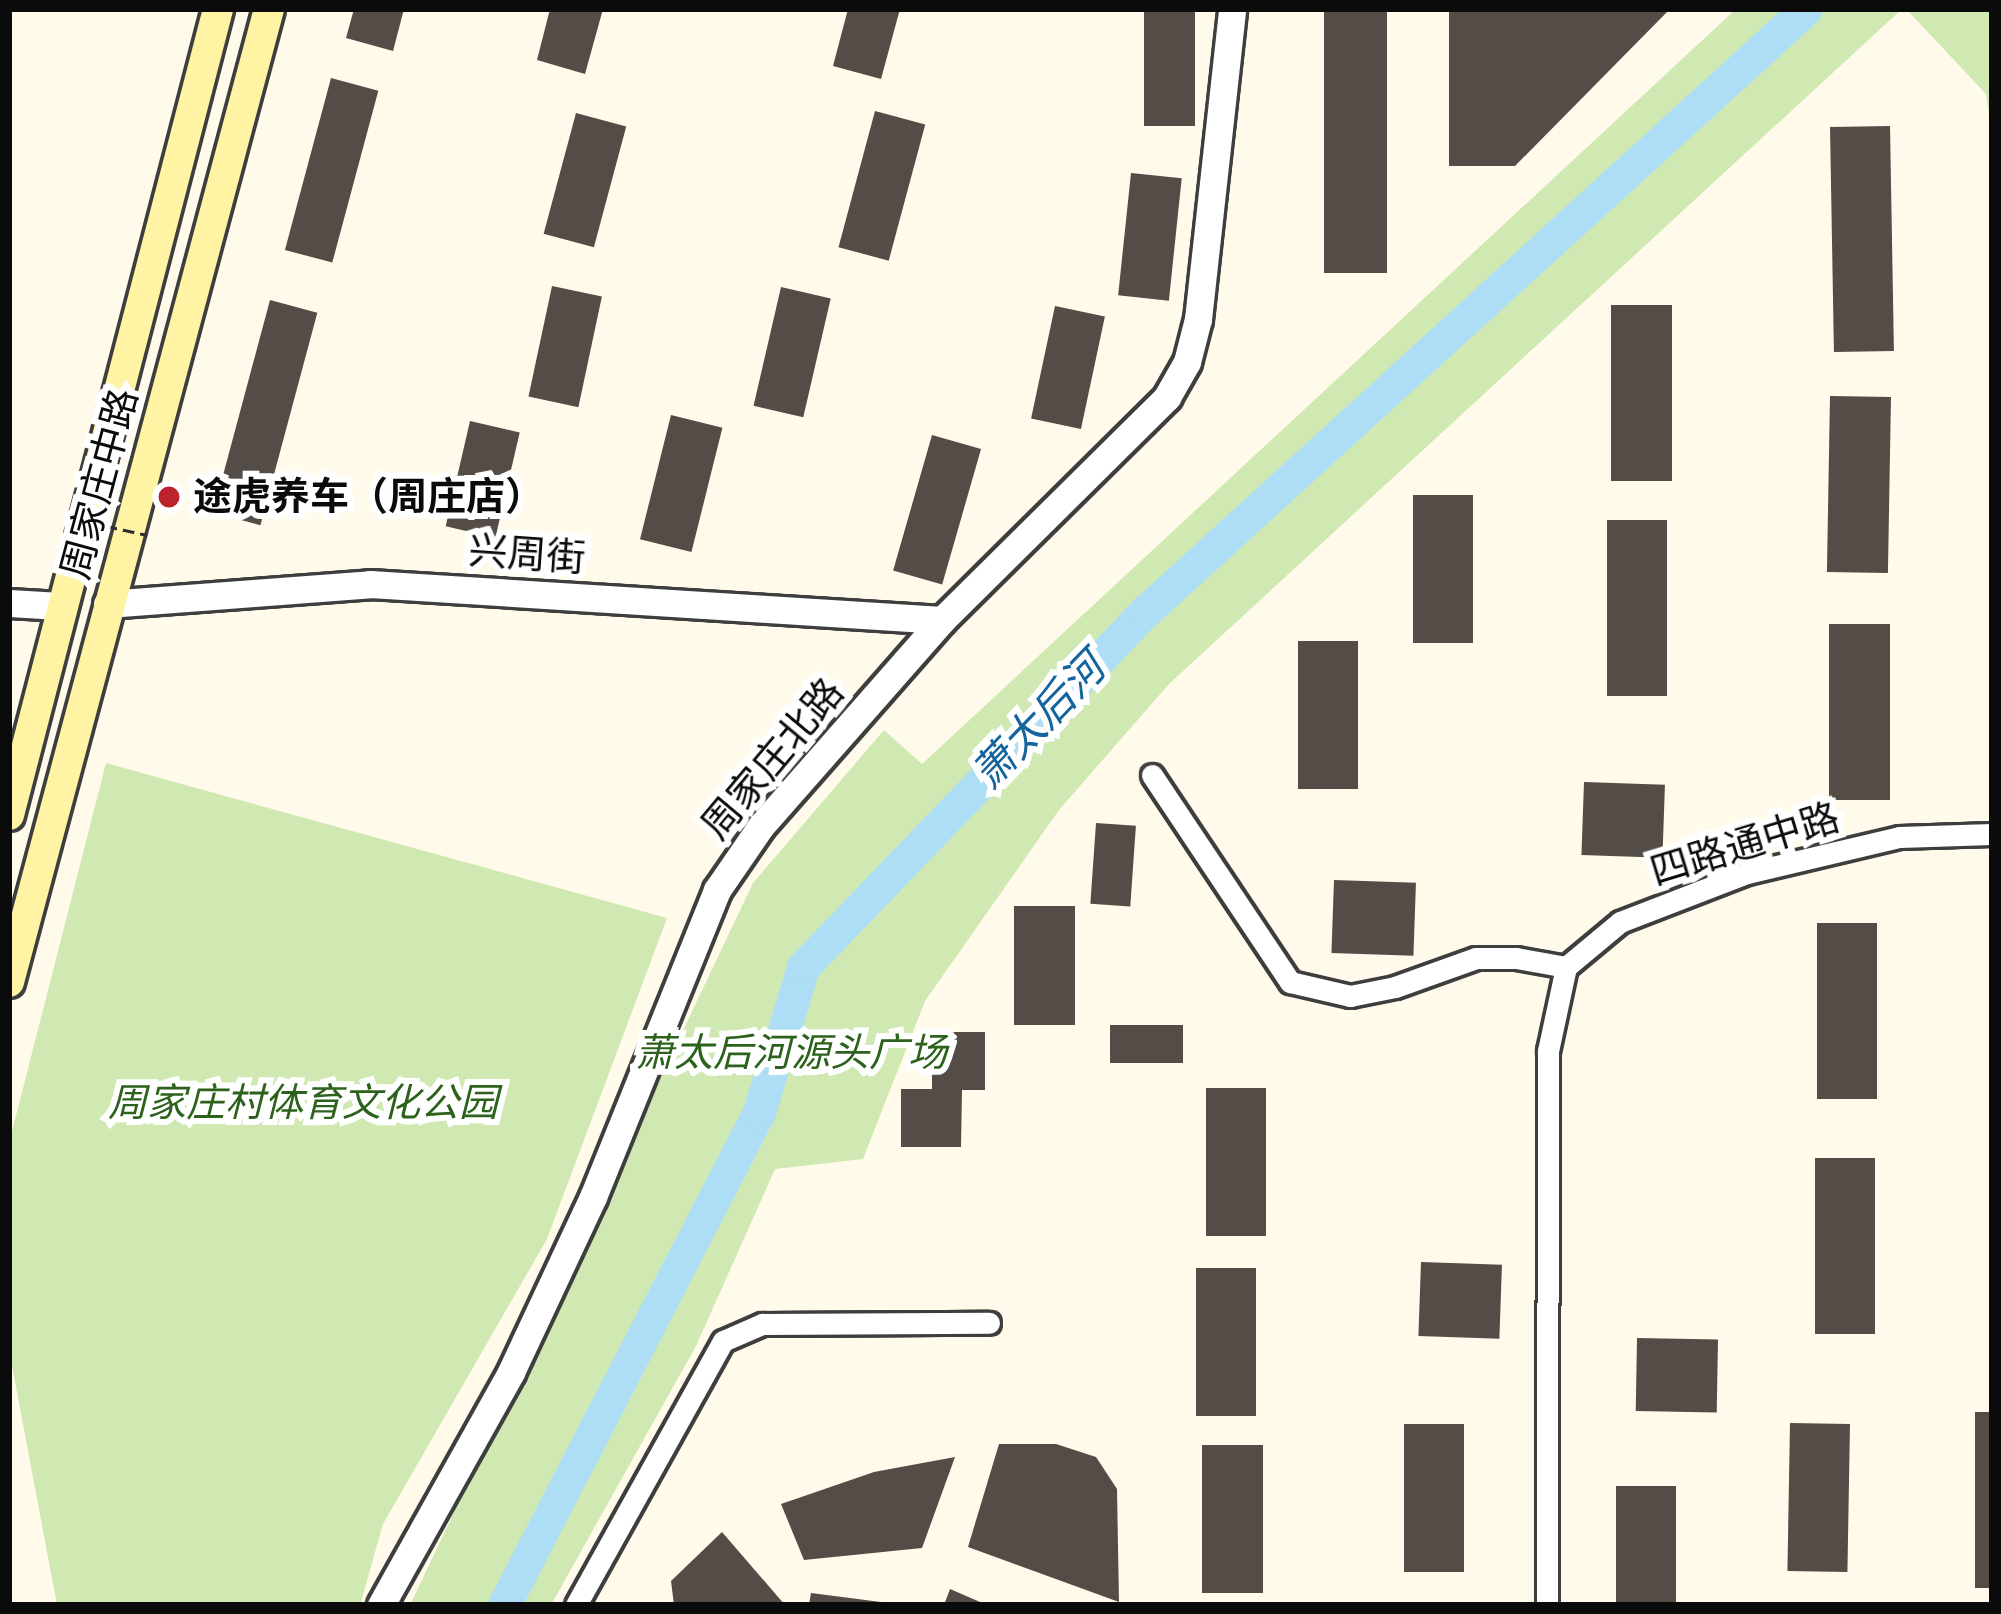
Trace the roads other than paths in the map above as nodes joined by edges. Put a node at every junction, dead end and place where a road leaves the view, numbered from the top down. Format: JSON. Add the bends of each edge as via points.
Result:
{"nodes":[{"id":1,"x":218,"y":9,"type":"edge"},
{"id":2,"x":269,"y":9,"type":"edge"},
{"id":3,"x":1232,"y":9,"type":"edge"},
{"id":4,"x":9,"y":603,"type":"edge"},
{"id":5,"x":107,"y":604,"type":"junction"},
{"id":6,"x":60,"y":606,"type":"junction"},
{"id":7,"x":942,"y":620,"type":"junction"},
{"id":8,"x":1152,"y":775,"type":"dead end"},
{"id":9,"x":9,"y":815,"type":"edge"},
{"id":10,"x":1992,"y":834,"type":"edge"},
{"id":11,"x":1566,"y":967,"type":"junction"},
{"id":12,"x":9,"y":982,"type":"edge"},
{"id":13,"x":989,"y":1323,"type":"dead end"},
{"id":14,"x":381,"y":1605,"type":"edge"},
{"id":15,"x":576,"y":1605,"type":"edge"},
{"id":16,"x":1547,"y":1605,"type":"edge"}],
"edges":[{"from":1,"to":6,"type":"main road","name":"周家庄中路"},
{"from":2,"to":5,"type":"main road","name":"周家庄中路"},
{"from":3,"to":7,"type":"street","name":"周家庄北路","via":[[1187,362],[1167,398]]},
{"from":4,"to":6,"type":"street"},
{"from":5,"to":7,"type":"street","name":"兴周街","via":[[370,584]]},
{"from":5,"to":12,"type":"main road","name":"周家庄中路"},
{"from":6,"to":9,"type":"main road","name":"周家庄中路"},
{"from":7,"to":14,"type":"street","name":"周家庄北路","via":[[761,826],[718,890],[520,1353]]},
{"from":8,"to":11,"type":"street","via":[[1290,982],[1350,996],[1476,958]]},
{"from":10,"to":11,"type":"street","name":"四路通中路","via":[[1899,838],[1748,873],[1620,922]]},
{"from":11,"to":16,"type":"street","via":[[1548,1051]]},
{"from":13,"to":15,"type":"street","via":[[762,1324],[723,1341]]}]}
